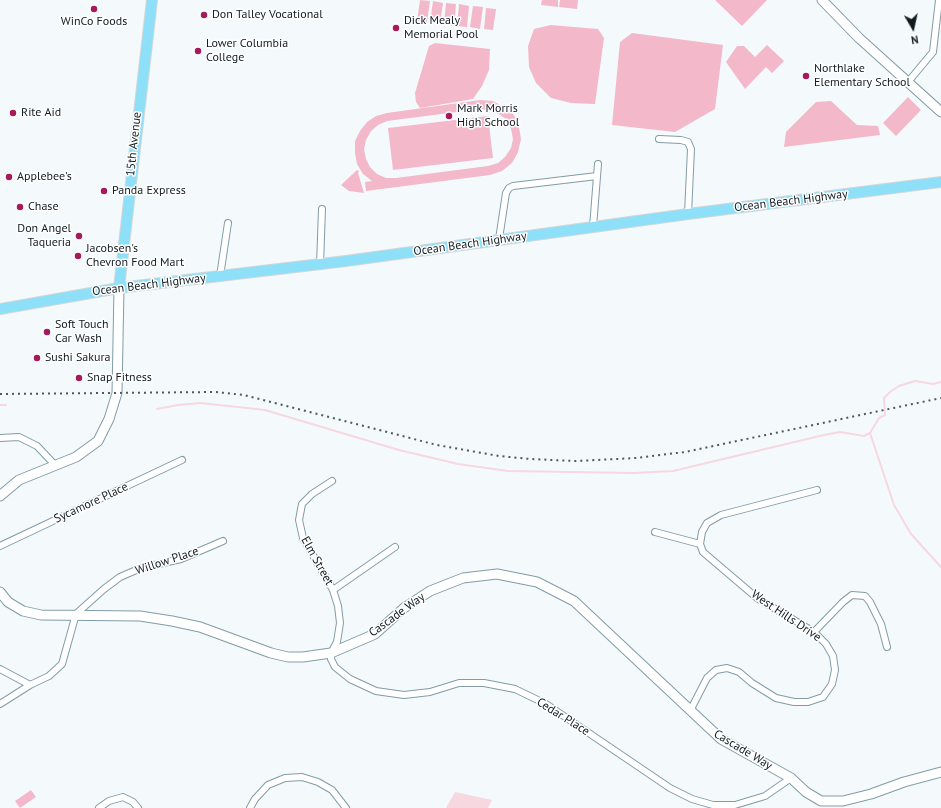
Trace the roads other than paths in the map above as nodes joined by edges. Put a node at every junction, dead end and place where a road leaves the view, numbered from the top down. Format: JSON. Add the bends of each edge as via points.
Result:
{"nodes":[{"id":1,"x":152,"y":0,"type":"edge"},
{"id":2,"x":822,"y":0,"type":"edge"},
{"id":3,"x":939,"y":0,"type":"edge"},
{"id":4,"x":908,"y":82,"type":"junction"},
{"id":5,"x":941,"y":112,"type":"edge"},
{"id":6,"x":659,"y":139,"type":"dead end"},
{"id":7,"x":598,"y":164,"type":"dead end"},
{"id":8,"x":597,"y":176,"type":"junction"},
{"id":9,"x":941,"y":182,"type":"edge"},
{"id":10,"x":322,"y":209,"type":"dead end"},
{"id":11,"x":688,"y":214,"type":"junction"},
{"id":12,"x":228,"y":223,"type":"dead end"},
{"id":13,"x":593,"y":227,"type":"junction"},
{"id":14,"x":500,"y":239,"type":"junction"},
{"id":15,"x":320,"y":265,"type":"junction"},
{"id":16,"x":220,"y":276,"type":"junction"},
{"id":17,"x":119,"y":288,"type":"junction"},
{"id":18,"x":0,"y":309,"type":"edge"},
{"id":19,"x":0,"y":438,"type":"edge"},
{"id":20,"x":182,"y":460,"type":"dead end"},
{"id":21,"x":55,"y":465,"type":"junction"},
{"id":22,"x":332,"y":481,"type":"dead end"},
{"id":23,"x":817,"y":490,"type":"dead end"},
{"id":24,"x":0,"y":496,"type":"edge"},
{"id":25,"x":655,"y":532,"type":"dead end"},
{"id":26,"x":223,"y":541,"type":"dead end"},
{"id":27,"x":700,"y":544,"type":"junction"},
{"id":28,"x":0,"y":546,"type":"edge"},
{"id":29,"x":395,"y":547,"type":"dead end"},
{"id":30,"x":333,"y":590,"type":"junction"},
{"id":31,"x":0,"y":592,"type":"edge"},
{"id":32,"x":76,"y":614,"type":"junction"},
{"id":33,"x":814,"y":632,"type":"junction"},
{"id":34,"x":887,"y":647,"type":"dead end"},
{"id":35,"x":331,"y":653,"type":"junction"},
{"id":36,"x":0,"y":669,"type":"edge"},
{"id":37,"x":30,"y":685,"type":"junction"},
{"id":38,"x":0,"y":704,"type":"edge"},
{"id":39,"x":690,"y":711,"type":"junction"},
{"id":40,"x":941,"y":772,"type":"edge"},
{"id":41,"x":791,"y":778,"type":"junction"},
{"id":42,"x":821,"y":804,"type":"edge"},
{"id":43,"x":100,"y":808,"type":"edge"},
{"id":44,"x":138,"y":808,"type":"edge"},
{"id":45,"x":250,"y":808,"type":"edge"},
{"id":46,"x":346,"y":808,"type":"edge"}],
"edges":[{"from":1,"to":17,"type":"main road","name":"15th Avenue"},
{"from":2,"to":4,"type":"street"},
{"from":3,"to":4,"type":"street","via":[[933,52]]},
{"from":4,"to":5,"type":"street"},
{"from":6,"to":11,"type":"street","via":[[688,142],[691,149]]},
{"from":7,"to":8,"type":"street"},
{"from":8,"to":13,"type":"street"},
{"from":8,"to":14,"type":"street","via":[[509,188],[506,193]]},
{"from":9,"to":11,"type":"main road","name":"Ocean Beach Highway"},
{"from":10,"to":15,"type":"street"},
{"from":11,"to":13,"type":"main road","name":"Ocean Beach Highway"},
{"from":12,"to":16,"type":"street"},
{"from":13,"to":14,"type":"main road","name":"Ocean Beach Highway"},
{"from":14,"to":15,"type":"main road","name":"Ocean Beach Highway"},
{"from":15,"to":16,"type":"main road","name":"Ocean Beach Highway"},
{"from":16,"to":17,"type":"main road","name":"Ocean Beach Highway"},
{"from":17,"to":18,"type":"main road","name":"Ocean Beach Highway"},
{"from":17,"to":21,"type":"street","via":[[117,393],[109,419],[98,441],[76,457]]},
{"from":19,"to":21,"type":"street","via":[[19,437],[37,446]]},
{"from":20,"to":28,"type":"street","name":"Sycamore Place"},
{"from":21,"to":24,"type":"street","via":[[19,480]]},
{"from":22,"to":30,"type":"street","name":"Elm Street","via":[[302,504],[299,520],[303,538]]},
{"from":23,"to":27,"type":"street","via":[[721,515],[707,523]]},
{"from":25,"to":27,"type":"street"},
{"from":26,"to":32,"type":"street","name":"Willow Place","via":[[181,559],[141,568],[120,577]]},
{"from":27,"to":33,"type":"street","name":"West Hills Drive","via":[[703,552],[757,598]]},
{"from":29,"to":30,"type":"street"},
{"from":30,"to":35,"type":"street","name":"Elm Street","via":[[340,623]]},
{"from":31,"to":32,"type":"street","name":"Cascade Way","via":[[8,602],[23,610],[56,616]]},
{"from":32,"to":35,"type":"street","name":"Cascade Way","via":[[140,616],[172,621],[288,657]]},
{"from":32,"to":37,"type":"street","via":[[62,664],[48,676]]},
{"from":33,"to":34,"type":"street","via":[[842,602],[852,595],[865,596],[881,624]]},
{"from":33,"to":39,"type":"street","name":"West Hills Drive","via":[[833,656],[835,670],[832,684],[822,697],[808,702],[776,698],[752,684],[739,672],[727,668],[716,670],[707,678]]},
{"from":35,"to":39,"type":"street","name":"Cascade Way","via":[[374,634],[404,608],[430,591],[463,578],[497,574],[537,582],[574,601]]},
{"from":35,"to":41,"type":"street","name":"Cedar Place","via":[[335,667],[350,679],[376,691],[404,694],[430,692],[459,684],[484,682],[515,689],[546,704],[670,788],[692,799],[713,805],[736,805],[765,796]]},
{"from":36,"to":37,"type":"street"},
{"from":37,"to":38,"type":"street"},
{"from":39,"to":41,"type":"street","name":"Cascade Way","via":[[721,739]]},
{"from":40,"to":42,"type":"street","name":"Cascade Way","via":[[871,794]]},
{"from":41,"to":42,"type":"street","name":"Cascade Way"},
{"from":43,"to":44,"type":"street","via":[[109,801],[123,797]]},
{"from":45,"to":46,"type":"street","via":[[268,785],[285,778],[302,777],[332,790]]}]}
